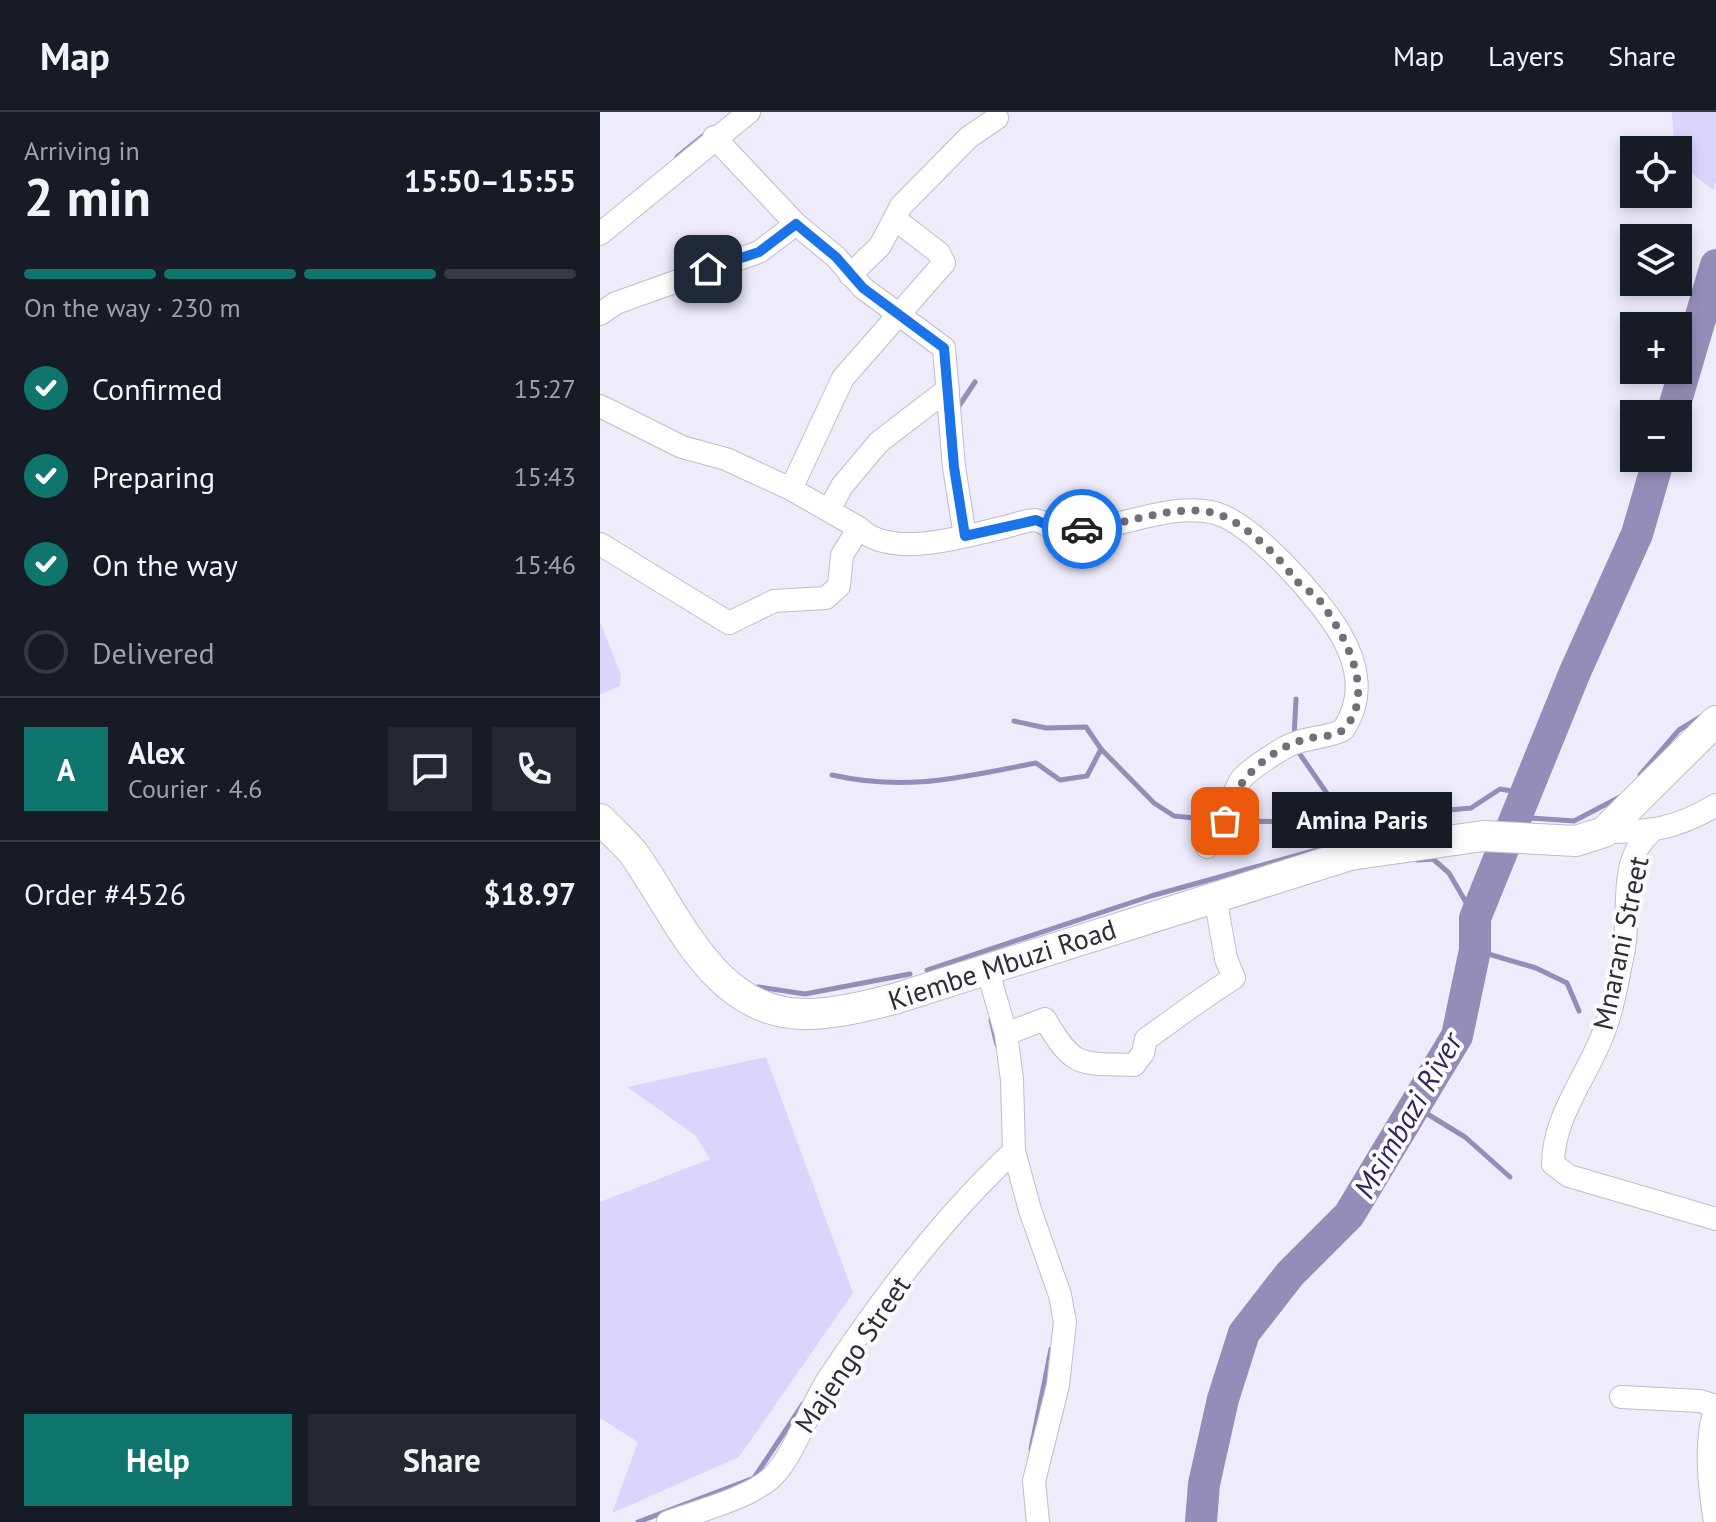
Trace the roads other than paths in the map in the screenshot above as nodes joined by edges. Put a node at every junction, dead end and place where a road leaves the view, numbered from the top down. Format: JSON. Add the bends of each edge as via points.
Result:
{"nodes":[{"id":1,"x":749,"y":112,"type":"edge"},
{"id":2,"x":997,"y":118,"type":"dead end"},
{"id":3,"x":714,"y":137,"type":"junction"},
{"id":4,"x":895,"y":219,"type":"junction"},
{"id":5,"x":796,"y":224,"type":"junction"},
{"id":6,"x":600,"y":234,"type":"edge"},
{"id":7,"x":850,"y":275,"type":"junction"},
{"id":8,"x":600,"y":314,"type":"edge"},
{"id":9,"x":899,"y":314,"type":"junction"},
{"id":10,"x":948,"y":389,"type":"junction"},
{"id":11,"x":600,"y":406,"type":"edge"},
{"id":12,"x":791,"y":489,"type":"junction"},
{"id":13,"x":829,"y":510,"type":"junction"},
{"id":14,"x":859,"y":528,"type":"junction"},
{"id":15,"x":965,"y":536,"type":"junction"},
{"id":16,"x":600,"y":544,"type":"edge"},
{"id":17,"x":1716,"y":721,"type":"edge"},
{"id":18,"x":1716,"y":805,"type":"edge"},
{"id":19,"x":600,"y":819,"type":"edge"},
{"id":20,"x":1652,"y":831,"type":"junction"},
{"id":21,"x":1590,"y":837,"type":"junction"},
{"id":22,"x":1207,"y":847,"type":"dead end"},
{"id":23,"x":1215,"y":896,"type":"junction"},
{"id":24,"x":987,"y":968,"type":"junction"},
{"id":25,"x":1006,"y":1034,"type":"junction"},
{"id":26,"x":1014,"y":1151,"type":"junction"},
{"id":27,"x":1716,"y":1219,"type":"edge"},
{"id":28,"x":1621,"y":1397,"type":"dead end"},
{"id":29,"x":1716,"y":1406,"type":"edge"},
{"id":30,"x":668,"y":1522,"type":"edge"},
{"id":31,"x":1038,"y":1522,"type":"edge"},
{"id":32,"x":1715,"y":1522,"type":"edge"}],
"edges":[{"from":1,"to":3,"type":"street"},
{"from":2,"to":4,"type":"street","via":[[969,137],[901,206]]},
{"from":3,"to":5,"type":"street"},
{"from":3,"to":6,"type":"street"},
{"from":4,"to":7,"type":"street","via":[[880,246]]},
{"from":4,"to":9,"type":"street","via":[[939,253],[944,263]]},
{"from":5,"to":7,"type":"street"},
{"from":5,"to":8,"type":"street","via":[[759,252],[616,303]]},
{"from":7,"to":9,"type":"street"},
{"from":9,"to":10,"type":"street","via":[[944,348]]},
{"from":9,"to":12,"type":"street","via":[[843,378]]},
{"from":10,"to":13,"type":"street","via":[[879,442]]},
{"from":10,"to":15,"type":"street"},
{"from":11,"to":12,"type":"street","via":[[682,447],[726,459]]},
{"from":12,"to":13,"type":"street"},
{"from":13,"to":14,"type":"street"},
{"from":14,"to":15,"type":"street","via":[[890,543],[924,544]]},
{"from":14,"to":16,"type":"street","via":[[842,555],[839,586],[826,598],[774,601],[729,623]]},
{"from":15,"to":22,"type":"street","via":[[1036,520],[1058,530],[1191,511],[1217,514],[1266,546],[1318,599],[1351,656],[1358,685],[1354,714],[1343,730],[1285,746],[1252,769],[1241,780],[1225,821]]},
{"from":17,"to":21,"type":"main road"},
{"from":18,"to":20,"type":"street","via":[[1676,826]]},
{"from":19,"to":24,"type":"main road","name":"Kiembe Mbuzi Road","via":[[632,851],[706,965],[748,1000],[807,1014],[845,1011]]},
{"from":20,"to":21,"type":"street"},
{"from":20,"to":27,"type":"street","name":"Mnarani Street","via":[[1638,848],[1627,882],[1625,938],[1607,1025],[1564,1116],[1553,1164],[1569,1176]]},
{"from":21,"to":23,"type":"main road","name":"Kiembe Mbuzi Road","via":[[1483,836],[1350,855]]},
{"from":23,"to":24,"type":"main road","name":"Kiembe Mbuzi Road"},
{"from":23,"to":25,"type":"street","via":[[1234,978],[1146,1039],[1134,1065],[1079,1063],[1062,1048],[1045,1019]]},
{"from":24,"to":25,"type":"street"},
{"from":25,"to":26,"type":"street"},
{"from":26,"to":30,"type":"street","name":"Majengo Street","via":[[935,1233],[827,1382],[774,1476]]},
{"from":26,"to":31,"type":"street","via":[[1065,1322],[1058,1385],[1034,1481]]},
{"from":28,"to":29,"type":"street"},
{"from":29,"to":32,"type":"street","via":[[1709,1488]]}]}
